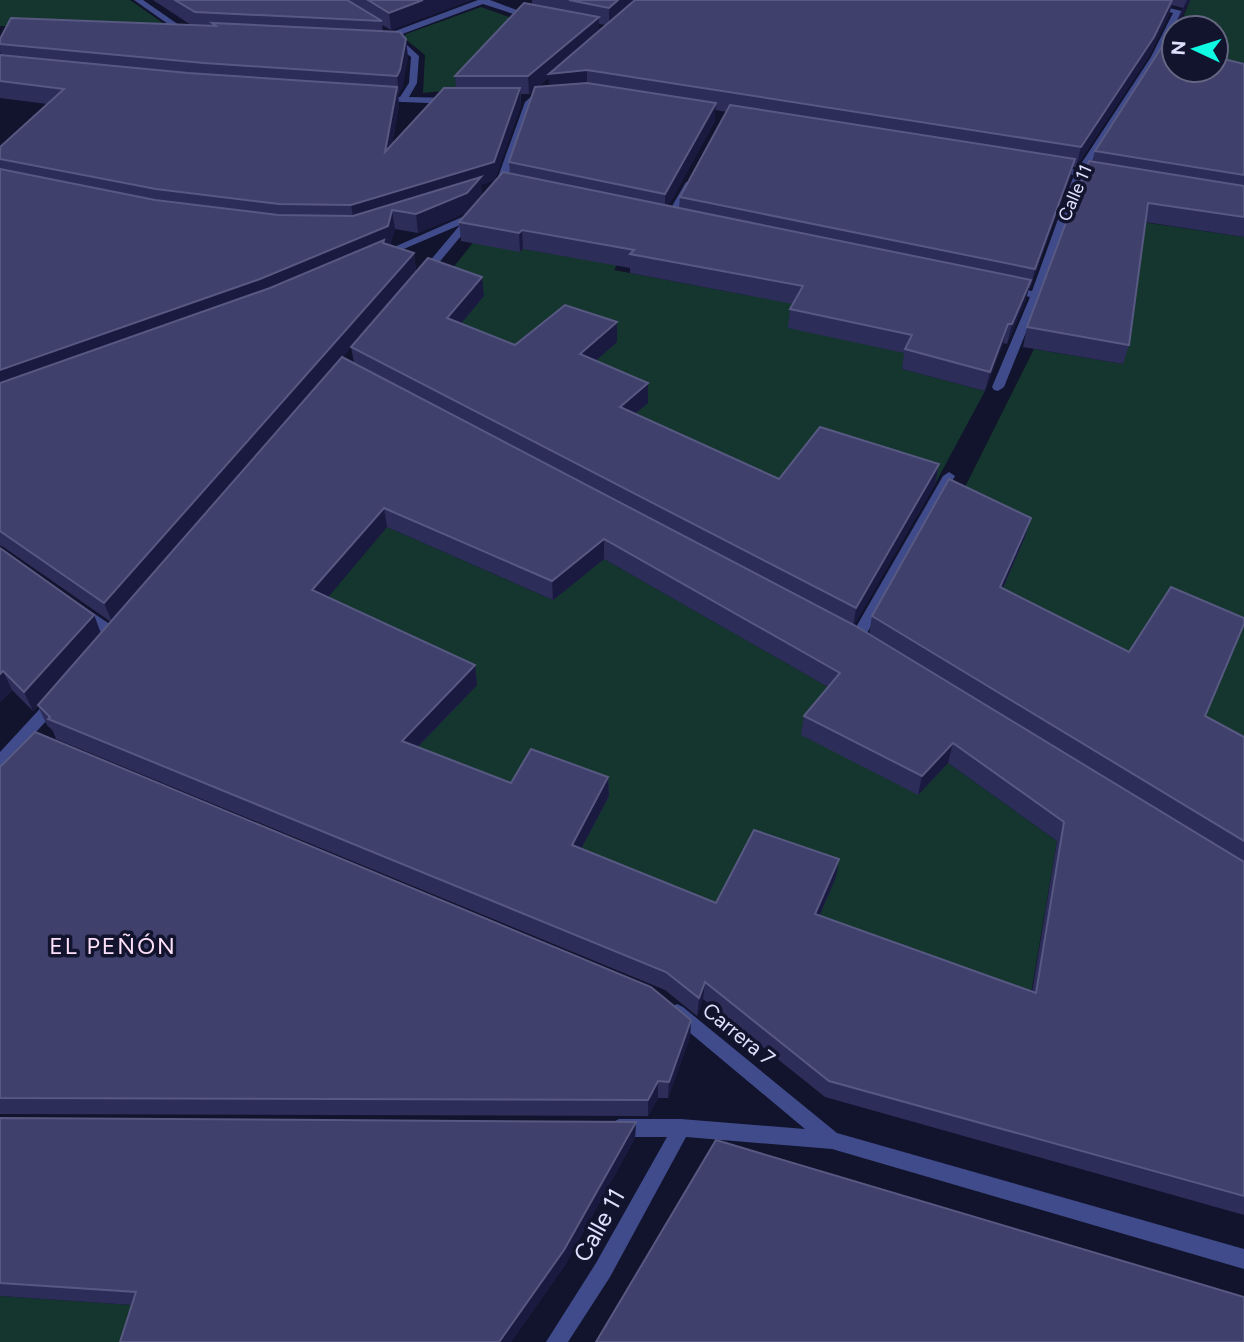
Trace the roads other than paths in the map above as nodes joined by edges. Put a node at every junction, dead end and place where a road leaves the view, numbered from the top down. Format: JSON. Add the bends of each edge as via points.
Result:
{"nodes":[{"id":1,"x":138,"y":0,"type":"edge"},
{"id":2,"x":1122,"y":0,"type":"edge"},
{"id":3,"x":485,"y":1,"type":"edge"},
{"id":4,"x":543,"y":19,"type":"edge"},
{"id":5,"x":378,"y":29,"type":"edge"},
{"id":6,"x":164,"y":34,"type":"edge"},
{"id":7,"x":188,"y":34,"type":"junction"},
{"id":8,"x":202,"y":35,"type":"edge"},
{"id":9,"x":390,"y":36,"type":"junction"},
{"id":10,"x":378,"y":44,"type":"edge"},
{"id":11,"x":405,"y":45,"type":"junction"},
{"id":12,"x":551,"y":85,"type":"edge"},
{"id":13,"x":376,"y":99,"type":"edge"},
{"id":14,"x":553,"y":99,"type":"edge"},
{"id":15,"x":403,"y":100,"type":"junction"},
{"id":16,"x":467,"y":101,"type":"edge"},
{"id":17,"x":524,"y":102,"type":"junction"},
{"id":18,"x":1039,"y":167,"type":"edge"},
{"id":19,"x":1080,"y":173,"type":"junction"},
{"id":20,"x":694,"y":174,"type":"edge"},
{"id":21,"x":1121,"y":180,"type":"edge"},
{"id":22,"x":501,"y":185,"type":"junction"},
{"id":23,"x":514,"y":188,"type":"edge"},
{"id":24,"x":490,"y":192,"type":"edge"},
{"id":25,"x":483,"y":205,"type":"edge"},
{"id":26,"x":474,"y":215,"type":"junction"},
{"id":27,"x":656,"y":217,"type":"edge"},
{"id":28,"x":669,"y":220,"type":"junction"},
{"id":29,"x":683,"y":222,"type":"edge"},
{"id":30,"x":371,"y":259,"type":"edge"},
{"id":31,"x":413,"y":286,"type":"edge"},
{"id":32,"x":995,"y":287,"type":"edge"},
{"id":33,"x":1036,"y":295,"type":"junction"},
{"id":34,"x":998,"y":387,"type":"dead end"},
{"id":35,"x":948,"y":476,"type":"edge"},
{"id":36,"x":69,"y":601,"type":"edge"},
{"id":37,"x":114,"y":634,"type":"edge"},
{"id":38,"x":857,"y":638,"type":"edge"},
{"id":39,"x":61,"y":695,"type":"edge"},
{"id":40,"x":0,"y":762,"type":"edge"},
{"id":41,"x":669,"y":1006,"type":"edge"},
{"id":42,"x":597,"y":1128,"type":"edge"},
{"id":43,"x":681,"y":1128,"type":"junction"},
{"id":44,"x":832,"y":1140,"type":"junction"},
{"id":45,"x":1244,"y":1259,"type":"edge"},
{"id":46,"x":556,"y":1342,"type":"edge"}],
"edges":[{"from":1,"to":7,"type":"street"},
{"from":2,"to":19,"type":"street","name":"Calle 11","via":[[1178,11],[1160,58]]},
{"from":3,"to":4,"type":"street"},
{"from":3,"to":9,"type":"street"},
{"from":5,"to":9,"type":"street"},
{"from":6,"to":7,"type":"street"},
{"from":7,"to":8,"type":"street"},
{"from":9,"to":11,"type":"street"},
{"from":10,"to":11,"type":"street"},
{"from":11,"to":15,"type":"street","via":[[415,56],[413,83]]},
{"from":12,"to":17,"type":"street"},
{"from":13,"to":15,"type":"street"},
{"from":14,"to":17,"type":"street"},
{"from":15,"to":16,"type":"street"},
{"from":17,"to":22,"type":"street"},
{"from":18,"to":19,"type":"street"},
{"from":19,"to":21,"type":"street"},
{"from":19,"to":33,"type":"street","name":"Calle 11"},
{"from":20,"to":28,"type":"street"},
{"from":22,"to":23,"type":"street"},
{"from":22,"to":24,"type":"street"},
{"from":25,"to":26,"type":"street"},
{"from":26,"to":30,"type":"street"},
{"from":26,"to":31,"type":"street"},
{"from":27,"to":28,"type":"street"},
{"from":28,"to":29,"type":"street"},
{"from":32,"to":33,"type":"street"},
{"from":33,"to":34,"type":"street","name":"Calle 11"},
{"from":35,"to":38,"type":"street"},
{"from":36,"to":37,"type":"street"},
{"from":39,"to":40,"type":"street","via":[[33,738]]},
{"from":41,"to":44,"type":"street","name":"Carrera 7"},
{"from":42,"to":43,"type":"street","name":"Carrera 7"},
{"from":43,"to":44,"type":"street","name":"Carrera 7"},
{"from":43,"to":46,"type":"street","name":"Calle 11","via":[[603,1270]]},
{"from":44,"to":45,"type":"street","name":"Carrera 7"}]}
